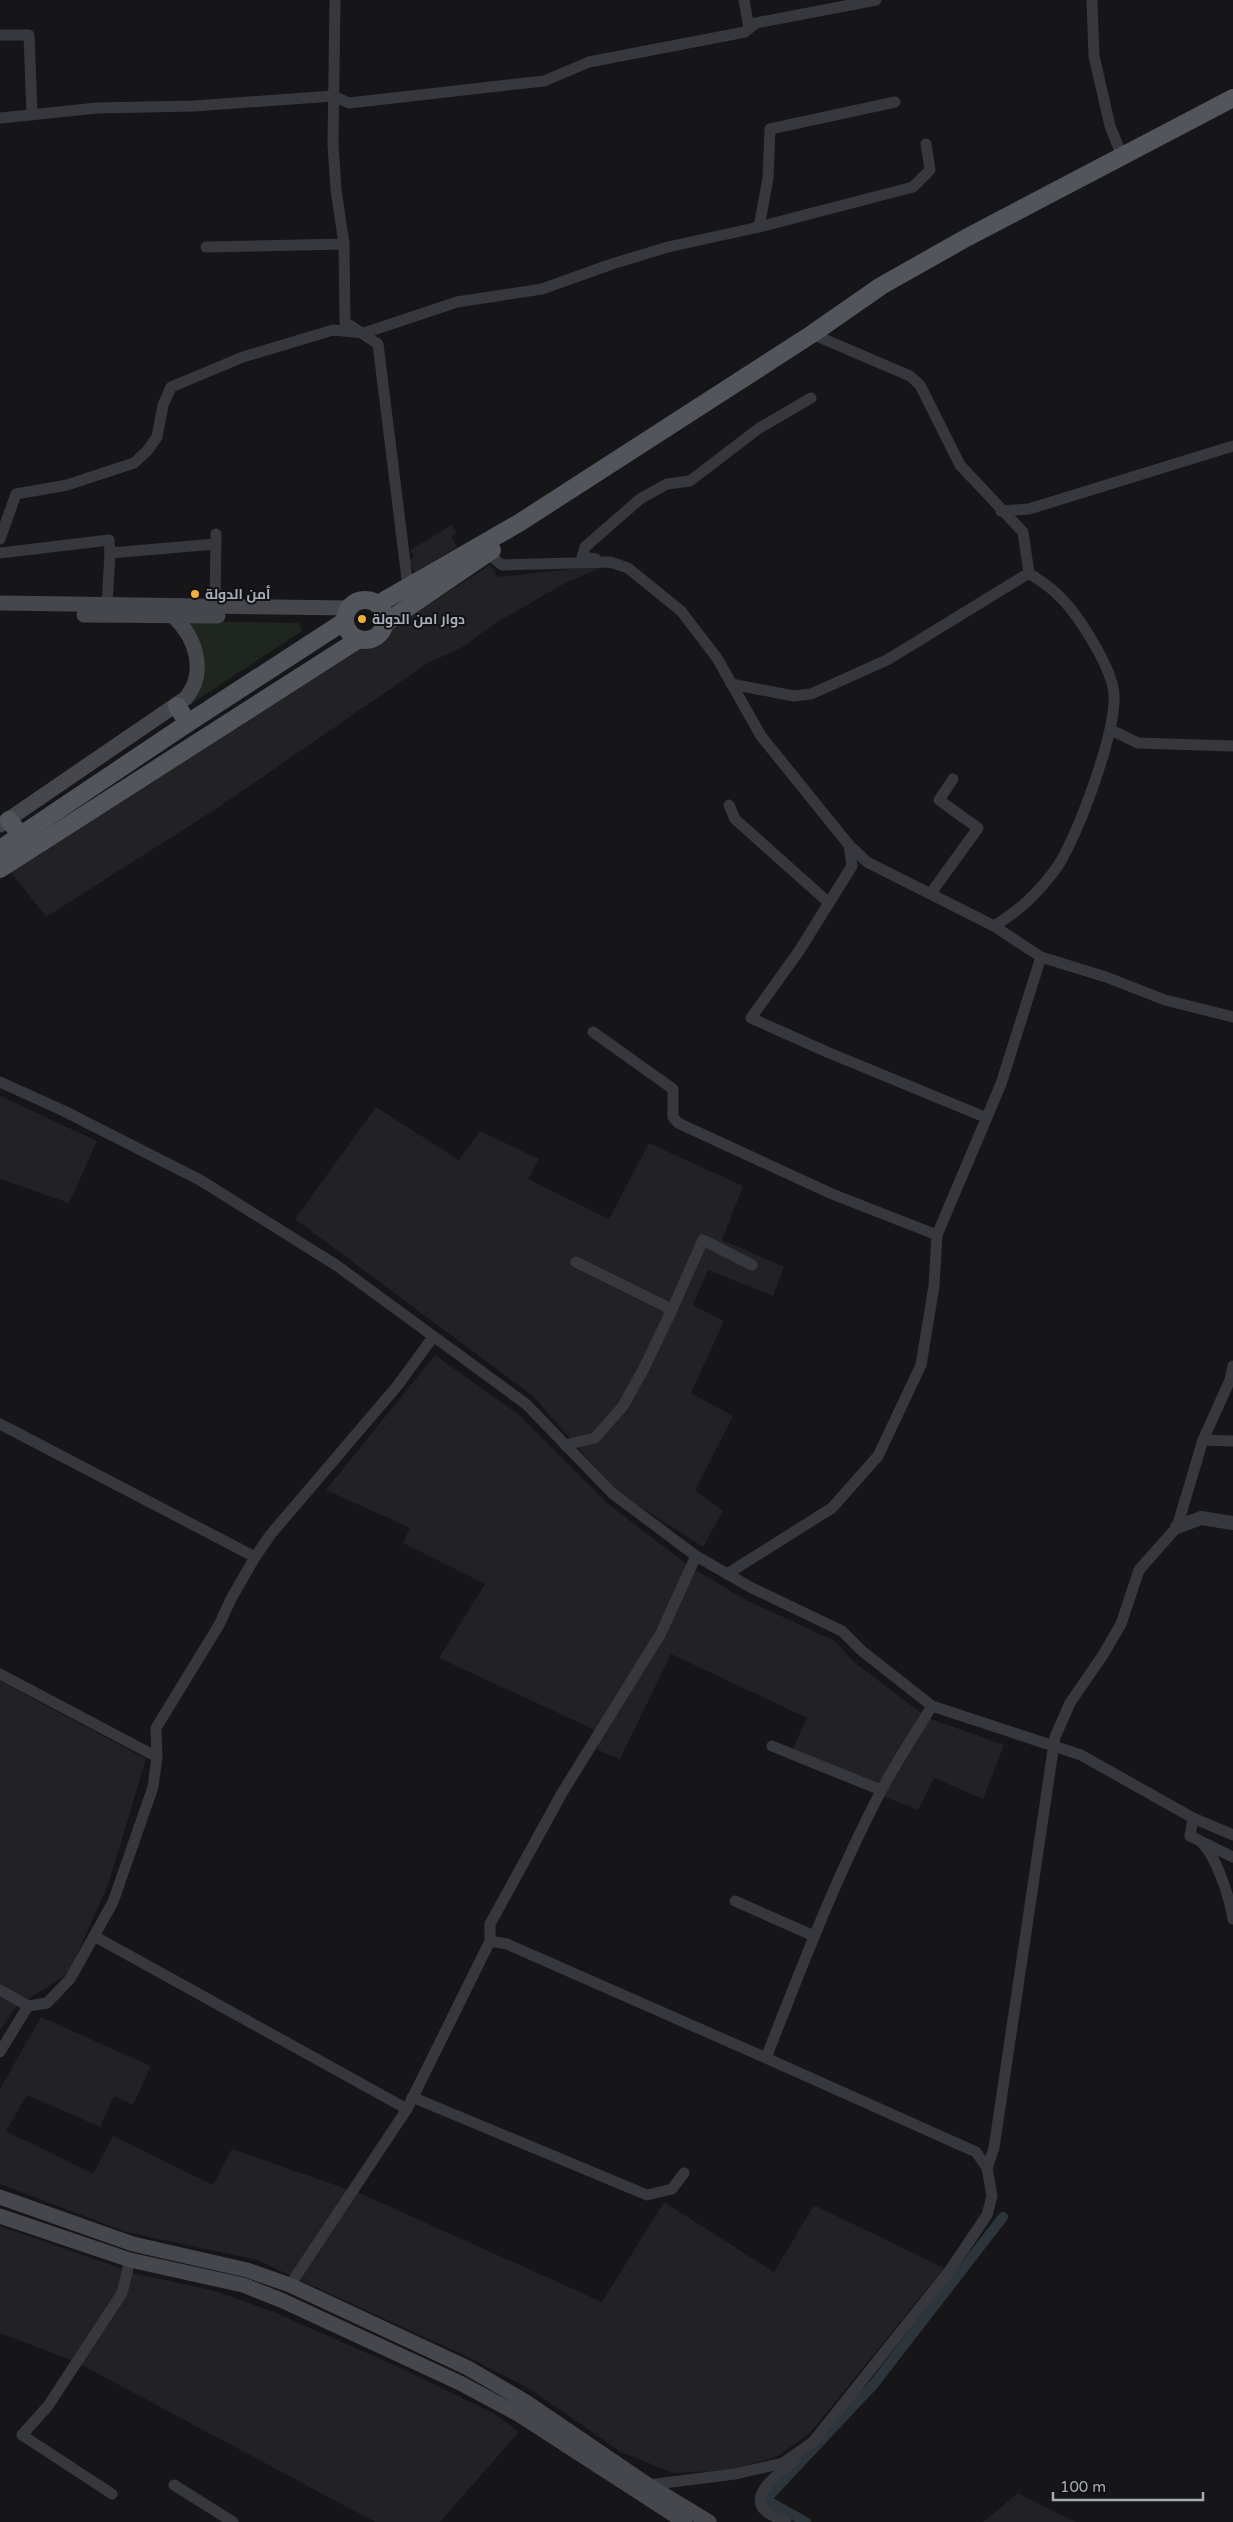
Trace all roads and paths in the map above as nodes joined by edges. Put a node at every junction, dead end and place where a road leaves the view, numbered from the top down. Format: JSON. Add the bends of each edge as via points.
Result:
{"nodes":[{"id":1,"x":335,"y":0,"type":"edge"},
{"id":2,"x":744,"y":0,"type":"edge"},
{"id":3,"x":876,"y":0,"type":"edge"},
{"id":4,"x":1092,"y":0,"type":"edge"},
{"id":5,"x":749,"y":28,"type":"junction"},
{"id":6,"x":0,"y":35,"type":"edge"},
{"id":7,"x":333,"y":96,"type":"junction"},
{"id":8,"x":1233,"y":98,"type":"edge"},
{"id":9,"x":895,"y":102,"type":"dead end"},
{"id":10,"x":32,"y":115,"type":"junction"},
{"id":11,"x":0,"y":118,"type":"edge"},
{"id":12,"x":926,"y":144,"type":"dead end"},
{"id":13,"x":1122,"y":156,"type":"junction"},
{"id":14,"x":759,"y":227,"type":"junction"},
{"id":15,"x":344,"y":244,"type":"junction"},
{"id":16,"x":206,"y":247,"type":"dead end"},
{"id":17,"x":364,"y":333,"type":"junction"},
{"id":18,"x":812,"y":334,"type":"junction"},
{"id":19,"x":811,"y":398,"type":"dead end"},
{"id":20,"x":1233,"y":446,"type":"edge"},
{"id":21,"x":1001,"y":511,"type":"junction"},
{"id":22,"x":519,"y":523,"type":"junction"},
{"id":23,"x":1,"y":535,"type":"edge"},
{"id":24,"x":0,"y":552,"type":"edge"},
{"id":25,"x":110,"y":553,"type":"junction"},
{"id":26,"x":488,"y":554,"type":"junction"},
{"id":27,"x":610,"y":562,"type":"junction"},
{"id":28,"x":1029,"y":573,"type":"junction"},
{"id":29,"x":408,"y":586,"type":"junction"},
{"id":30,"x":0,"y":604,"type":"edge"},
{"id":31,"x":378,"y":604,"type":"junction"},
{"id":32,"x":107,"y":605,"type":"junction"},
{"id":33,"x":215,"y":606,"type":"junction"},
{"id":34,"x":0,"y":614,"type":"edge"},
{"id":35,"x":346,"y":616,"type":"junction"},
{"id":36,"x":174,"y":617,"type":"junction"},
{"id":37,"x":385,"y":623,"type":"junction"},
{"id":38,"x":359,"y":639,"type":"junction"},
{"id":39,"x":731,"y":684,"type":"junction"},
{"id":40,"x":177,"y":706,"type":"junction"},
{"id":41,"x":188,"y":723,"type":"junction"},
{"id":42,"x":1111,"y":730,"type":"junction"},
{"id":43,"x":1233,"y":746,"type":"edge"},
{"id":44,"x":953,"y":779,"type":"dead end"},
{"id":45,"x":730,"y":805,"type":"dead end"},
{"id":46,"x":4,"y":822,"type":"edge"},
{"id":47,"x":26,"y":842,"type":"junction"},
{"id":48,"x":849,"y":845,"type":"junction"},
{"id":49,"x":0,"y":849,"type":"edge"},
{"id":50,"x":0,"y":869,"type":"edge"},
{"id":51,"x":931,"y":894,"type":"junction"},
{"id":52,"x":830,"y":903,"type":"junction"},
{"id":53,"x":994,"y":926,"type":"junction"},
{"id":54,"x":1041,"y":957,"type":"junction"},
{"id":55,"x":1233,"y":1017,"type":"edge"},
{"id":56,"x":593,"y":1032,"type":"dead end"},
{"id":57,"x":0,"y":1082,"type":"edge"},
{"id":58,"x":987,"y":1118,"type":"junction"},
{"id":59,"x":938,"y":1235,"type":"junction"},
{"id":60,"x":576,"y":1262,"type":"dead end"},
{"id":61,"x":752,"y":1265,"type":"dead end"},
{"id":62,"x":670,"y":1314,"type":"junction"},
{"id":63,"x":433,"y":1337,"type":"junction"},
{"id":64,"x":1233,"y":1366,"type":"edge"},
{"id":65,"x":0,"y":1424,"type":"edge"},
{"id":66,"x":1203,"y":1440,"type":"junction"},
{"id":67,"x":1233,"y":1441,"type":"edge"},
{"id":68,"x":565,"y":1445,"type":"junction"},
{"id":69,"x":1233,"y":1523,"type":"edge"},
{"id":70,"x":1177,"y":1527,"type":"junction"},
{"id":71,"x":696,"y":1556,"type":"junction"},
{"id":72,"x":255,"y":1557,"type":"junction"},
{"id":73,"x":727,"y":1574,"type":"junction"},
{"id":74,"x":0,"y":1674,"type":"edge"},
{"id":75,"x":932,"y":1706,"type":"junction"},
{"id":76,"x":772,"y":1746,"type":"dead end"},
{"id":77,"x":1054,"y":1746,"type":"junction"},
{"id":78,"x":157,"y":1757,"type":"junction"},
{"id":79,"x":881,"y":1790,"type":"junction"},
{"id":80,"x":1193,"y":1818,"type":"junction"},
{"id":81,"x":1233,"y":1835,"type":"edge"},
{"id":82,"x":1201,"y":1841,"type":"junction"},
{"id":83,"x":1233,"y":1857,"type":"edge"},
{"id":84,"x":735,"y":1901,"type":"dead end"},
{"id":85,"x":1233,"y":1919,"type":"edge"},
{"id":86,"x":94,"y":1936,"type":"junction"},
{"id":87,"x":814,"y":1936,"type":"junction"},
{"id":88,"x":490,"y":1941,"type":"junction"},
{"id":89,"x":0,"y":1990,"type":"edge"},
{"id":90,"x":28,"y":2006,"type":"junction"},
{"id":91,"x":0,"y":2052,"type":"edge"},
{"id":92,"x":766,"y":2058,"type":"junction"},
{"id":93,"x":412,"y":2097,"type":"junction"},
{"id":94,"x":407,"y":2109,"type":"junction"},
{"id":95,"x":987,"y":2168,"type":"junction"},
{"id":96,"x":684,"y":2173,"type":"dead end"},
{"id":97,"x":0,"y":2197,"type":"edge"},
{"id":98,"x":0,"y":2216,"type":"edge"},
{"id":99,"x":133,"y":2244,"type":"junction"},
{"id":100,"x":130,"y":2260,"type":"junction"},
{"id":101,"x":290,"y":2285,"type":"junction"},
{"id":102,"x":813,"y":2442,"type":"junction"},
{"id":103,"x":174,"y":2485,"type":"dead end"},
{"id":104,"x":644,"y":2490,"type":"junction"},
{"id":105,"x":112,"y":2494,"type":"dead end"},
{"id":106,"x":232,"y":2522,"type":"edge"},
{"id":107,"x":685,"y":2522,"type":"edge"},
{"id":108,"x":709,"y":2522,"type":"edge"},
{"id":109,"x":786,"y":2522,"type":"edge"}],
"edges":[{"from":1,"to":7,"type":"street"},
{"from":2,"to":5,"type":"street"},
{"from":3,"to":5,"type":"street","via":[[756,23]]},
{"from":4,"to":13,"type":"street","via":[[1094,56],[1110,126]]},
{"from":5,"to":7,"type":"street","via":[[745,32],[589,62],[544,81],[349,103]]},
{"from":6,"to":10,"type":"street","via":[[29,35]]},
{"from":7,"to":10,"type":"street","via":[[194,106],[97,108]]},
{"from":7,"to":15,"type":"street","via":[[336,190]]},
{"from":8,"to":13,"type":"main road"},
{"from":9,"to":14,"type":"street","via":[[770,129],[768,178]]},
{"from":10,"to":11,"type":"street"},
{"from":12,"to":14,"type":"street","via":[[930,170],[913,187]]},
{"from":13,"to":18,"type":"main road","via":[[881,286]]},
{"from":14,"to":17,"type":"street","via":[[668,247],[542,289],[457,302]]},
{"from":15,"to":16,"type":"street"},
{"from":15,"to":17,"type":"street","via":[[345,322]]},
{"from":17,"to":23,"type":"street","via":[[333,330],[244,357],[171,387],[163,405],[157,437],[134,463],[67,486],[16,494]]},
{"from":17,"to":29,"type":"street","via":[[378,344]]},
{"from":18,"to":21,"type":"street","via":[[910,376],[920,385],[960,465]]},
{"from":18,"to":22,"type":"main road"},
{"from":19,"to":27,"type":"street","via":[[758,429],[690,481],[667,484],[640,499],[585,547],[582,556]]},
{"from":20,"to":21,"type":"street","via":[[1030,509]]},
{"from":21,"to":28,"type":"street","via":[[1023,532]]},
{"from":22,"to":26,"type":"main road"},
{"from":22,"to":29,"type":"main road"},
{"from":24,"to":25,"type":"street","via":[[109,540]]},
{"from":25,"to":32,"type":"street"},
{"from":25,"to":33,"type":"street","via":[[216,539]]},
{"from":26,"to":27,"type":"street","via":[[502,565]]},
{"from":26,"to":37,"type":"main road"},
{"from":27,"to":39,"type":"street","via":[[628,568],[681,611],[717,658]]},
{"from":28,"to":39,"type":"street","via":[[887,660],[811,694],[794,696]]},
{"from":28,"to":42,"type":"street","via":[[1060,596],[1094,644],[1109,674],[1114,694]]},
{"from":29,"to":31,"type":"main road"},
{"from":30,"to":32,"type":"main road"},
{"from":31,"to":35,"type":"main road","via":[[362,600]]},
{"from":31,"to":37,"type":"main road"},
{"from":32,"to":33,"type":"main road"},
{"from":33,"to":35,"type":"main road"},
{"from":34,"to":36,"type":"main road"},
{"from":35,"to":36,"type":"main road"},
{"from":35,"to":38,"type":"main road","via":[[348,630]]},
{"from":35,"to":41,"type":"main road"},
{"from":36,"to":40,"type":"main road","via":[[190,634],[197,664],[193,687]]},
{"from":37,"to":38,"type":"main road","via":[[376,637]]},
{"from":38,"to":47,"type":"main road"},
{"from":39,"to":48,"type":"street","via":[[761,736]]},
{"from":40,"to":41,"type":"main road"},
{"from":40,"to":46,"type":"main road"},
{"from":41,"to":47,"type":"main road"},
{"from":42,"to":43,"type":"street","via":[[1138,743]]},
{"from":42,"to":53,"type":"street","via":[[1097,773],[1056,869],[1021,909]]},
{"from":44,"to":51,"type":"street","via":[[938,800],[978,828]]},
{"from":45,"to":52,"type":"street","via":[[734,819]]},
{"from":46,"to":47,"type":"main road"},
{"from":47,"to":49,"type":"main road"},
{"from":47,"to":50,"type":"main road"},
{"from":48,"to":51,"type":"street","via":[[867,862]]},
{"from":48,"to":52,"type":"street","via":[[852,866]]},
{"from":51,"to":53,"type":"street"},
{"from":52,"to":58,"type":"street","via":[[751,1018]]},
{"from":53,"to":54,"type":"street"},
{"from":54,"to":55,"type":"street","via":[[1165,1000]]},
{"from":54,"to":58,"type":"street"},
{"from":56,"to":59,"type":"street","via":[[673,1090],[673,1117],[678,1123],[832,1194]]},
{"from":57,"to":63,"type":"street","via":[[200,1180],[336,1265]]},
{"from":58,"to":59,"type":"street"},
{"from":59,"to":73,"type":"street","via":[[934,1286],[921,1365],[878,1456],[832,1508]]},
{"from":60,"to":62,"type":"street","via":[[667,1307]]},
{"from":61,"to":62,"type":"street","via":[[703,1240]]},
{"from":62,"to":68,"type":"street","via":[[623,1406],[595,1438]]},
{"from":63,"to":68,"type":"street","via":[[526,1404]]},
{"from":63,"to":72,"type":"street","via":[[398,1385]]},
{"from":64,"to":66,"type":"street"},
{"from":65,"to":72,"type":"street"},
{"from":66,"to":67,"type":"street"},
{"from":66,"to":70,"type":"street"},
{"from":68,"to":71,"type":"street","via":[[612,1493]]},
{"from":69,"to":70,"type":"street","via":[[1201,1518]]},
{"from":70,"to":77,"type":"street","via":[[1140,1570],[1121,1624],[1070,1703],[1055,1736]]},
{"from":71,"to":73,"type":"street"},
{"from":71,"to":88,"type":"street","via":[[661,1633],[562,1793],[490,1924]]},
{"from":72,"to":78,"type":"street","via":[[220,1626],[156,1728]]},
{"from":73,"to":75,"type":"street","via":[[842,1631],[862,1651]]},
{"from":74,"to":78,"type":"street"},
{"from":75,"to":77,"type":"street"},
{"from":75,"to":79,"type":"street"},
{"from":76,"to":79,"type":"street"},
{"from":77,"to":80,"type":"street","via":[[1081,1755]]},
{"from":77,"to":95,"type":"street","via":[[994,2148]]},
{"from":78,"to":86,"type":"street","via":[[153,1787],[112,1902]]},
{"from":79,"to":87,"type":"street"},
{"from":80,"to":81,"type":"street"},
{"from":80,"to":82,"type":"street","via":[[1190,1836]]},
{"from":82,"to":83,"type":"street"},
{"from":82,"to":85,"type":"street","via":[[1210,1855]]},
{"from":84,"to":87,"type":"street"},
{"from":86,"to":90,"type":"street","via":[[64,1985],[47,2003]]},
{"from":86,"to":94,"type":"street"},
{"from":87,"to":92,"type":"street"},
{"from":88,"to":92,"type":"street","via":[[507,1944]]},
{"from":88,"to":93,"type":"street"},
{"from":89,"to":90,"type":"street"},
{"from":90,"to":91,"type":"street"},
{"from":92,"to":95,"type":"street","via":[[976,2152]]},
{"from":93,"to":94,"type":"street"},
{"from":93,"to":96,"type":"street","via":[[647,2195],[672,2190]]},
{"from":94,"to":101,"type":"street"},
{"from":95,"to":102,"type":"street","via":[[992,2196],[986,2215],[950,2270]]},
{"from":97,"to":99,"type":"main road"},
{"from":98,"to":100,"type":"main road"},
{"from":99,"to":100,"type":"main road"},
{"from":99,"to":101,"type":"main road","via":[[247,2270]]},
{"from":100,"to":104,"type":"main road","via":[[243,2285],[281,2300],[460,2383]]},
{"from":100,"to":105,"type":"street","via":[[122,2293],[48,2406],[22,2435]]},
{"from":101,"to":104,"type":"main road","via":[[468,2368],[526,2402]]},
{"from":102,"to":104,"type":"street","via":[[783,2463]]},
{"from":102,"to":109,"type":"street","via":[[763,2490],[762,2508]]},
{"from":103,"to":106,"type":"street"},
{"from":104,"to":107,"type":"main road"},
{"from":104,"to":108,"type":"main road"}]}
